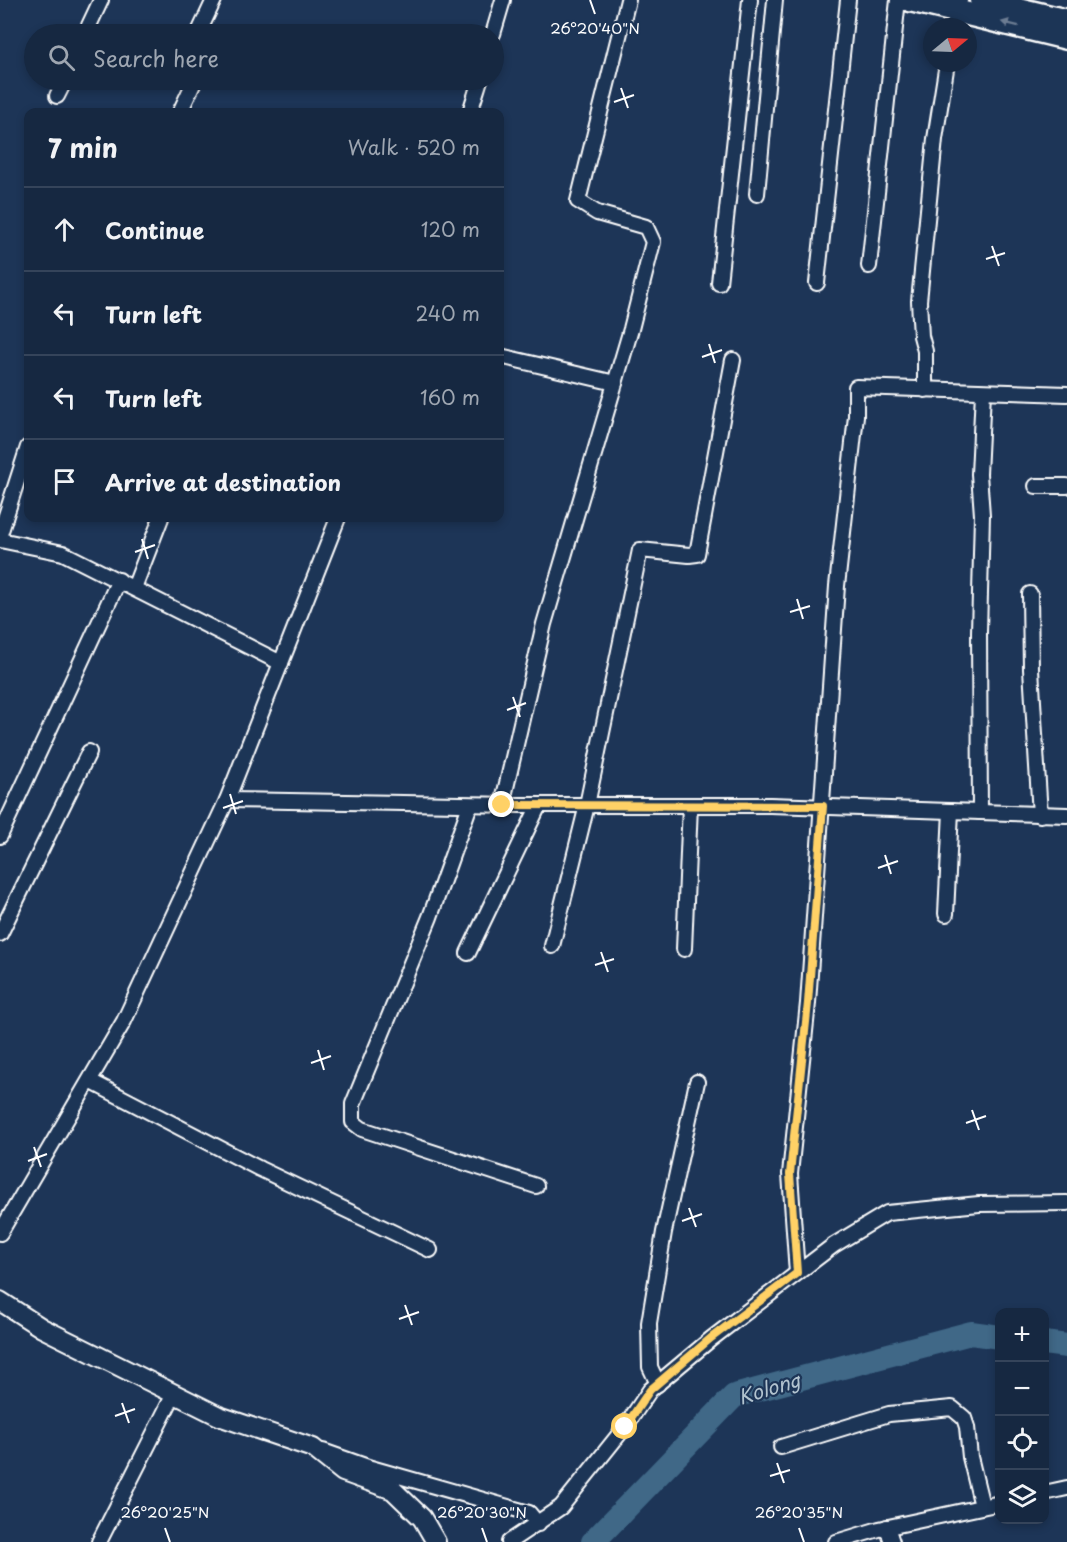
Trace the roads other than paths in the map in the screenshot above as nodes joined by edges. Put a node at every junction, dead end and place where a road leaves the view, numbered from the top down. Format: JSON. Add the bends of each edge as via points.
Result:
{"nodes":[{"id":1,"x":101,"y":0,"type":"edge"},
{"id":2,"x":214,"y":0,"type":"edge"},
{"id":3,"x":503,"y":0,"type":"edge"},
{"id":4,"x":628,"y":0,"type":"edge"},
{"id":5,"x":750,"y":0,"type":"edge"},
{"id":6,"x":775,"y":0,"type":"edge"},
{"id":7,"x":848,"y":0,"type":"edge"},
{"id":8,"x":898,"y":0,"type":"edge"},
{"id":9,"x":910,"y":0,"type":"edge"},
{"id":10,"x":981,"y":0,"type":"edge"},
{"id":11,"x":957,"y":12,"type":"edge"},
{"id":12,"x":1067,"y":21,"type":"edge"},
{"id":13,"x":90,"y":24,"type":"edge"},
{"id":14,"x":203,"y":24,"type":"edge"},
{"id":15,"x":496,"y":24,"type":"edge"},
{"id":16,"x":1067,"y":38,"type":"edge"},
{"id":17,"x":946,"y":72,"type":"edge"},
{"id":18,"x":60,"y":90,"type":"edge"},
{"id":19,"x":190,"y":90,"type":"edge"},
{"id":20,"x":477,"y":90,"type":"edge"},
{"id":21,"x":57,"y":96,"type":"dead end"},
{"id":22,"x":182,"y":108,"type":"edge"},
{"id":23,"x":471,"y":108,"type":"edge"},
{"id":24,"x":757,"y":194,"type":"dead end"},
{"id":25,"x":869,"y":266,"type":"dead end"},
{"id":26,"x":718,"y":283,"type":"dead end"},
{"id":27,"x":816,"y":283,"type":"dead end"},
{"id":28,"x":504,"y":357,"type":"edge"},
{"id":29,"x":733,"y":360,"type":"dead end"},
{"id":30,"x":615,"y":383,"type":"junction"},
{"id":31,"x":924,"y":390,"type":"junction"},
{"id":32,"x":983,"y":392,"type":"junction"},
{"id":33,"x":1067,"y":394,"type":"edge"},
{"id":34,"x":24,"y":459,"type":"edge"},
{"id":35,"x":1036,"y":486,"type":"dead end"},
{"id":36,"x":1067,"y":486,"type":"edge"},
{"id":37,"x":159,"y":522,"type":"edge"},
{"id":38,"x":336,"y":522,"type":"edge"},
{"id":39,"x":0,"y":534,"type":"edge"},
{"id":40,"x":0,"y":540,"type":"edge"},
{"id":41,"x":119,"y":580,"type":"junction"},
{"id":42,"x":134,"y":588,"type":"junction"},
{"id":43,"x":1030,"y":594,"type":"dead end"},
{"id":44,"x":281,"y":663,"type":"junction"},
{"id":45,"x":89,"y":752,"type":"dead end"},
{"id":46,"x":227,"y":800,"type":"junction"},
{"id":47,"x":470,"y":805,"type":"junction"},
{"id":48,"x":502,"y":805,"type":"junction"},
{"id":49,"x":539,"y":805,"type":"junction"},
{"id":50,"x":587,"y":805,"type":"junction"},
{"id":51,"x":690,"y":805,"type":"junction"},
{"id":52,"x":823,"y":806,"type":"junction"},
{"id":53,"x":951,"y":811,"type":"junction"},
{"id":54,"x":980,"y":812,"type":"junction"},
{"id":55,"x":1040,"y":815,"type":"junction"},
{"id":56,"x":1067,"y":815,"type":"edge"},
{"id":57,"x":0,"y":837,"type":"edge"},
{"id":58,"x":946,"y":914,"type":"dead end"},
{"id":59,"x":0,"y":934,"type":"edge"},
{"id":60,"x":552,"y":946,"type":"dead end"},
{"id":61,"x":684,"y":949,"type":"dead end"},
{"id":62,"x":468,"y":953,"type":"dead end"},
{"id":63,"x":90,"y":1081,"type":"junction"},
{"id":64,"x":697,"y":1082,"type":"dead end"},
{"id":65,"x":536,"y":1186,"type":"dead end"},
{"id":66,"x":1067,"y":1203,"type":"edge"},
{"id":67,"x":0,"y":1233,"type":"edge"},
{"id":68,"x":430,"y":1250,"type":"dead end"},
{"id":69,"x":797,"y":1273,"type":"junction"},
{"id":70,"x":2,"y":1308,"type":"edge"},
{"id":71,"x":658,"y":1384,"type":"junction"},
{"id":72,"x":174,"y":1394,"type":"junction"},
{"id":73,"x":780,"y":1447,"type":"dead end"},
{"id":74,"x":313,"y":1448,"type":"junction"},
{"id":75,"x":1067,"y":1488,"type":"edge"},
{"id":76,"x":1049,"y":1492,"type":"edge"},
{"id":77,"x":995,"y":1504,"type":"edge"},
{"id":78,"x":982,"y":1506,"type":"junction"},
{"id":79,"x":538,"y":1524,"type":"junction"},
{"id":80,"x":887,"y":1527,"type":"junction"},
{"id":81,"x":99,"y":1542,"type":"edge"},
{"id":82,"x":436,"y":1542,"type":"edge"},
{"id":83,"x":510,"y":1542,"type":"edge"},
{"id":84,"x":836,"y":1542,"type":"edge"},
{"id":85,"x":892,"y":1542,"type":"edge"}],
"edges":[{"from":1,"to":13,"type":"street"},
{"from":2,"to":14,"type":"street"},
{"from":3,"to":15,"type":"street"},
{"from":4,"to":30,"type":"street","via":[[578,201],[597,213],[646,227],[653,242]]},
{"from":5,"to":26,"type":"street"},
{"from":6,"to":24,"type":"street"},
{"from":7,"to":27,"type":"street"},
{"from":8,"to":25,"type":"street"},
{"from":9,"to":11,"type":"main road"},
{"from":10,"to":12,"type":"main road"},
{"from":16,"to":11,"type":"main road","one_way":true},
{"from":17,"to":31,"type":"street","via":[[919,301],[925,351]]},
{"from":18,"to":21,"type":"street"},
{"from":19,"to":22,"type":"street"},
{"from":20,"to":23,"type":"street"},
{"from":28,"to":30,"type":"street"},
{"from":29,"to":50,"type":"street","via":[[697,554],[640,550]]},
{"from":30,"to":48,"type":"street","via":[[544,624]]},
{"from":31,"to":32,"type":"street"},
{"from":31,"to":52,"type":"street","via":[[856,387],[837,586]]},
{"from":32,"to":33,"type":"street"},
{"from":32,"to":54,"type":"street","via":[[979,474]]},
{"from":34,"to":39,"type":"street"},
{"from":35,"to":36,"type":"street"},
{"from":37,"to":42,"type":"street"},
{"from":38,"to":44,"type":"street"},
{"from":40,"to":41,"type":"street","via":[[63,553]]},
{"from":41,"to":42,"type":"street"},
{"from":41,"to":57,"type":"street"},
{"from":42,"to":44,"type":"street"},
{"from":43,"to":55,"type":"street"},
{"from":44,"to":46,"type":"street"},
{"from":45,"to":59,"type":"street"},
{"from":46,"to":47,"type":"street"},
{"from":46,"to":63,"type":"street","via":[[124,1021]]},
{"from":47,"to":48,"type":"street"},
{"from":47,"to":65,"type":"street","via":[[430,918],[353,1104],[353,1122],[362,1129]]},
{"from":48,"to":49,"type":"street"},
{"from":49,"to":50,"type":"street"},
{"from":49,"to":62,"type":"street"},
{"from":50,"to":51,"type":"street"},
{"from":50,"to":60,"type":"street"},
{"from":51,"to":52,"type":"street"},
{"from":51,"to":61,"type":"street"},
{"from":52,"to":53,"type":"street"},
{"from":52,"to":69,"type":"street","via":[[790,1174]]},
{"from":53,"to":54,"type":"street"},
{"from":53,"to":58,"type":"street"},
{"from":54,"to":55,"type":"street"},
{"from":55,"to":56,"type":"street"},
{"from":63,"to":67,"type":"street"},
{"from":63,"to":68,"type":"street","via":[[260,1169]]},
{"from":64,"to":71,"type":"street","via":[[664,1232],[649,1323],[650,1367]]},
{"from":66,"to":69,"type":"street","via":[[979,1204],[887,1214],[834,1245]]},
{"from":69,"to":71,"type":"street"},
{"from":70,"to":72,"type":"street"},
{"from":71,"to":79,"type":"street","via":[[561,1507]]},
{"from":72,"to":74,"type":"street","via":[[219,1416]]},
{"from":72,"to":81,"type":"street"},
{"from":73,"to":78,"type":"street","via":[[889,1414],[952,1408],[964,1418],[967,1427]]},
{"from":74,"to":79,"type":"street","via":[[529,1513]]},
{"from":74,"to":82,"type":"street","via":[[343,1472],[393,1490],[422,1518]]},
{"from":75,"to":76,"type":"street"},
{"from":77,"to":78,"type":"street"},
{"from":78,"to":80,"type":"street"},
{"from":79,"to":83,"type":"street"},
{"from":80,"to":84,"type":"street"},
{"from":80,"to":85,"type":"street"}]}
